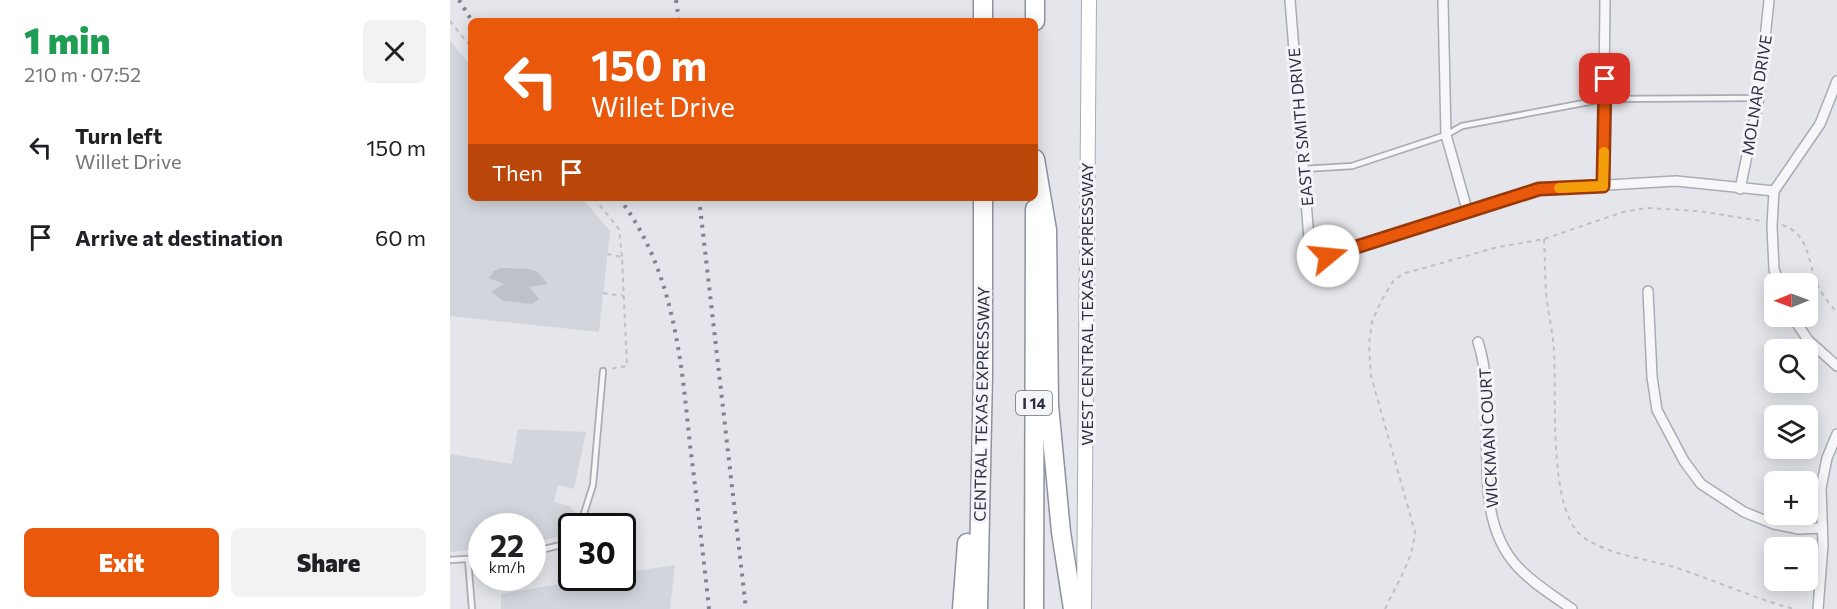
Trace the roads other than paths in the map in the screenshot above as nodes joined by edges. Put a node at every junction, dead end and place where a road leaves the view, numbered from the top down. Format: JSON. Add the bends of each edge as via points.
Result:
{"nodes":[{"id":1,"x":983,"y":0,"type":"edge"},
{"id":2,"x":1035,"y":0,"type":"edge"},
{"id":3,"x":1089,"y":0,"type":"edge"},
{"id":4,"x":1290,"y":0,"type":"edge"},
{"id":5,"x":1443,"y":0,"type":"edge"},
{"id":6,"x":1605,"y":0,"type":"edge"},
{"id":7,"x":1769,"y":0,"type":"edge"},
{"id":8,"x":983,"y":18,"type":"edge"},
{"id":9,"x":1035,"y":18,"type":"edge"},
{"id":10,"x":1837,"y":81,"type":"edge"},
{"id":11,"x":1759,"y":98,"type":"junction"},
{"id":12,"x":1605,"y":99,"type":"junction"},
{"id":13,"x":1446,"y":135,"type":"junction"},
{"id":14,"x":1303,"y":169,"type":"junction"},
{"id":15,"x":1038,"y":177,"type":"edge"},
{"id":16,"x":1603,"y":186,"type":"junction"},
{"id":17,"x":1740,"y":189,"type":"junction"},
{"id":18,"x":1774,"y":191,"type":"junction"},
{"id":19,"x":983,"y":201,"type":"edge"},
{"id":20,"x":1035,"y":201,"type":"edge"},
{"id":21,"x":1468,"y":213,"type":"junction"},
{"id":22,"x":1775,"y":273,"type":"edge"},
{"id":23,"x":1648,"y":291,"type":"dead end"},
{"id":24,"x":1799,"y":327,"type":"edge"},
{"id":25,"x":1478,"y":342,"type":"dead end"},
{"id":26,"x":1837,"y":366,"type":"edge"},
{"id":27,"x":603,"y":371,"type":"road end"},
{"id":28,"x":983,"y":375,"type":"junction"},
{"id":29,"x":1837,"y":434,"type":"edge"},
{"id":30,"x":586,"y":513,"type":"edge"},
{"id":31,"x":1822,"y":528,"type":"junction"},
{"id":32,"x":468,"y":559,"type":"edge"},
{"id":33,"x":450,"y":560,"type":"edge"},
{"id":34,"x":471,"y":591,"type":"edge"},
{"id":35,"x":472,"y":609,"type":"edge"},
{"id":36,"x":962,"y":609,"type":"edge"},
{"id":37,"x":978,"y":609,"type":"edge"},
{"id":38,"x":1034,"y":609,"type":"edge"},
{"id":39,"x":1073,"y":609,"type":"edge"},
{"id":40,"x":1084,"y":609,"type":"edge"},
{"id":41,"x":1572,"y":609,"type":"edge"},
{"id":42,"x":1818,"y":609,"type":"edge"}],
"edges":[{"from":1,"to":8,"type":"highway"},
{"from":2,"to":9,"type":"highway"},
{"from":3,"to":40,"type":"main road","name":"WEST CENTRAL TEXAS EXPRESSWAY"},
{"from":4,"to":14,"type":"street","name":"EAST R SMITH DRIVE"},
{"from":5,"to":13,"type":"street"},
{"from":6,"to":12,"type":"street"},
{"from":7,"to":11,"type":"street","name":"MOLNAR DRIVE"},
{"from":10,"to":18,"type":"street","via":[[1821,124]]},
{"from":11,"to":12,"type":"lane"},
{"from":11,"to":17,"type":"street","name":"MOLNAR DRIVE"},
{"from":12,"to":13,"type":"lane","via":[[1462,126]]},
{"from":12,"to":16,"type":"street"},
{"from":13,"to":14,"type":"lane","via":[[1352,166]]},
{"from":13,"to":21,"type":"street"},
{"from":14,"to":21,"type":"street","name":"EAST R SMITH DRIVE","via":[[1309,239],[1328,256]]},
{"from":15,"to":39,"type":"highway","via":[[1047,230],[1048,405]]},
{"from":16,"to":17,"type":"street","name":"EAST R SMITH DRIVE","via":[[1676,181]]},
{"from":16,"to":21,"type":"street","name":"EAST R SMITH DRIVE","via":[[1539,189]]},
{"from":17,"to":18,"type":"street","name":"EAST R SMITH DRIVE"},
{"from":18,"to":22,"type":"street"},
{"from":19,"to":28,"type":"highway","name":"CENTRAL TEXAS EXPRESSWAY"},
{"from":20,"to":38,"type":"highway","number":"I 14"},
{"from":23,"to":31,"type":"street","via":[[1657,410],[1684,461],[1701,484],[1744,512],[1783,526]]},
{"from":24,"to":26,"type":"street"},
{"from":25,"to":41,"type":"street","name":"WICKMAN COURT","via":[[1487,397],[1490,505],[1499,539],[1516,566]]},
{"from":27,"to":30,"type":"lane"},
{"from":28,"to":36,"type":"highway","via":[[973,441]]},
{"from":28,"to":37,"type":"highway","name":"CENTRAL TEXAS EXPRESSWAY"},
{"from":29,"to":31,"type":"street","via":[[1821,488]]},
{"from":31,"to":42,"type":"street"},
{"from":32,"to":33,"type":"lane"},
{"from":34,"to":35,"type":"lane"}]}
